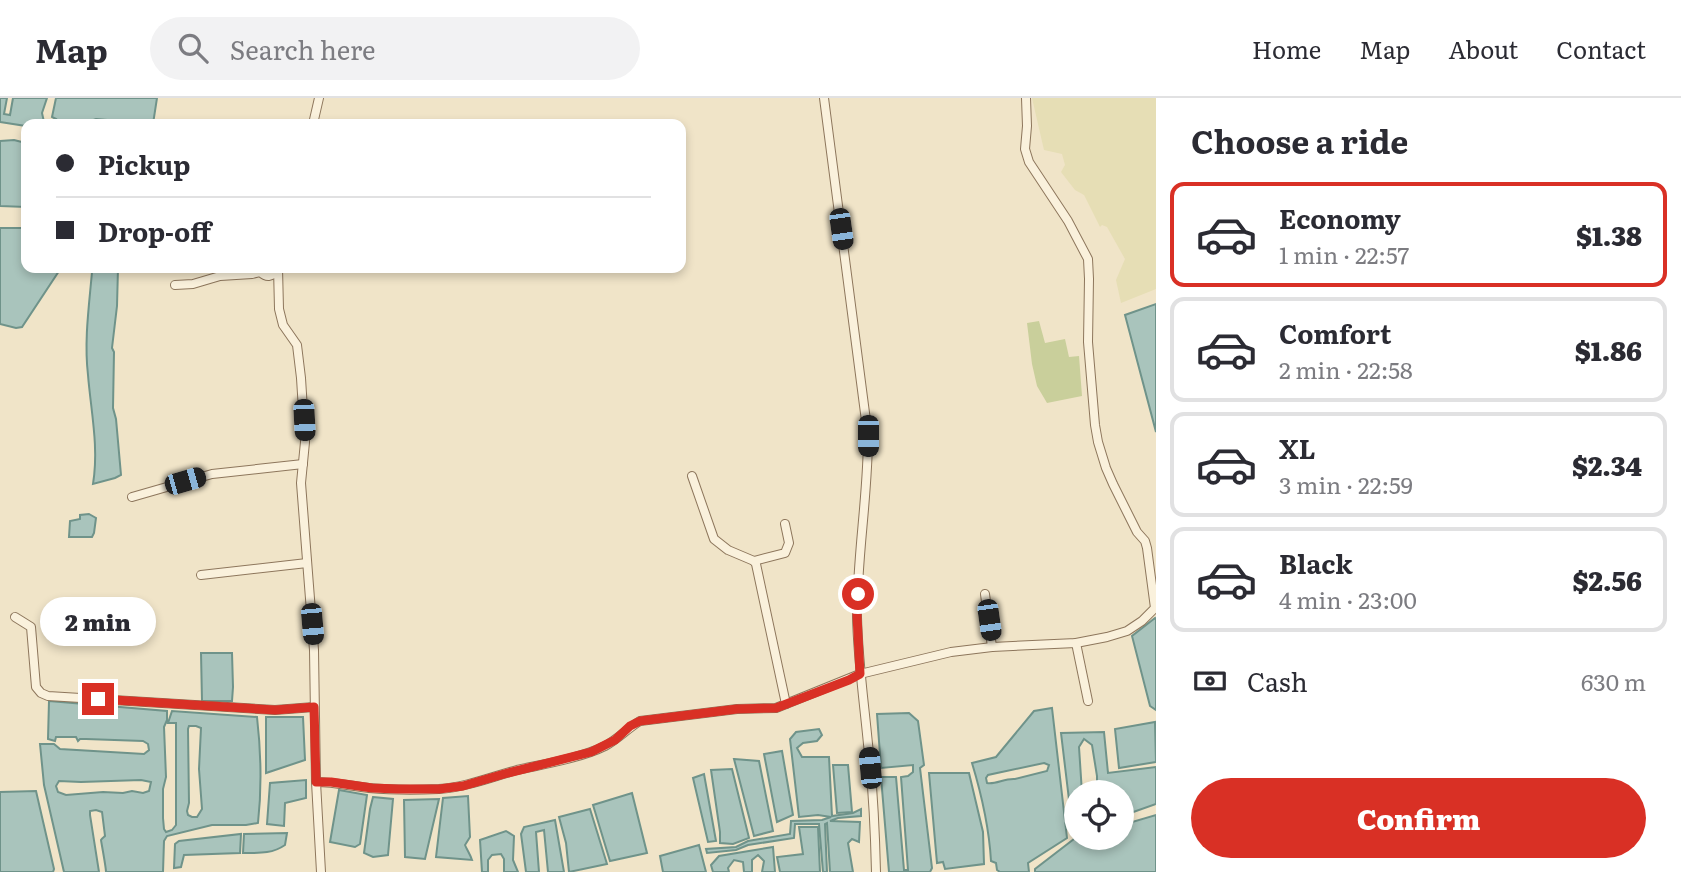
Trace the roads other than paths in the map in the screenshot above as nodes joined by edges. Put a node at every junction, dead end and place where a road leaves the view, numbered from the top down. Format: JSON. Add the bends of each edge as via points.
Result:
{"nodes":[{"id":1,"x":319,"y":98,"type":"edge"},
{"id":2,"x":824,"y":98,"type":"edge"},
{"id":3,"x":1026,"y":98,"type":"edge"},
{"id":4,"x":314,"y":119,"type":"edge"},
{"id":5,"x":250,"y":273,"type":"edge"},
{"id":6,"x":278,"y":273,"type":"edge"},
{"id":7,"x":175,"y":285,"type":"dead end"},
{"id":8,"x":303,"y":464,"type":"junction"},
{"id":9,"x":692,"y":477,"type":"dead end"},
{"id":10,"x":132,"y":497,"type":"dead end"},
{"id":11,"x":785,"y":524,"type":"dead end"},
{"id":12,"x":754,"y":561,"type":"junction"},
{"id":13,"x":307,"y":564,"type":"junction"},
{"id":14,"x":201,"y":575,"type":"dead end"},
{"id":15,"x":985,"y":594,"type":"dead end"},
{"id":16,"x":1156,"y":608,"type":"edge"},
{"id":17,"x":15,"y":617,"type":"dead end"},
{"id":18,"x":1076,"y":643,"type":"junction"},
{"id":19,"x":992,"y":647,"type":"junction"},
{"id":20,"x":860,"y":674,"type":"junction"},
{"id":21,"x":1088,"y":701,"type":"dead end"},
{"id":22,"x":786,"y":704,"type":"junction"},
{"id":23,"x":314,"y":707,"type":"junction"},
{"id":24,"x":316,"y":782,"type":"junction"},
{"id":25,"x":321,"y":872,"type":"edge"},
{"id":26,"x":876,"y":872,"type":"edge"}],
"edges":[{"from":1,"to":4,"type":"street"},
{"from":2,"to":20,"type":"street","via":[[868,436],[857,615]]},
{"from":3,"to":16,"type":"street","via":[[1029,162],[1088,259],[1087,342],[1096,433],[1106,468],[1145,541]]},
{"from":5,"to":7,"type":"street"},
{"from":6,"to":8,"type":"street","via":[[279,309],[283,325],[297,345],[302,378]]},
{"from":8,"to":10,"type":"street","via":[[212,474]]},
{"from":8,"to":13,"type":"street"},
{"from":9,"to":12,"type":"street","via":[[714,539]]},
{"from":11,"to":12,"type":"street","via":[[789,543],[785,553]]},
{"from":12,"to":22,"type":"street"},
{"from":13,"to":14,"type":"street"},
{"from":13,"to":23,"type":"street"},
{"from":15,"to":19,"type":"street"},
{"from":16,"to":18,"type":"street","via":[[1127,631]]},
{"from":17,"to":23,"type":"street","via":[[31,628],[36,687],[41,694],[275,710]]},
{"from":18,"to":19,"type":"street"},
{"from":18,"to":21,"type":"street"},
{"from":19,"to":20,"type":"street"},
{"from":20,"to":22,"type":"street"},
{"from":20,"to":26,"type":"street"},
{"from":22,"to":24,"type":"street","via":[[640,721],[591,752],[463,786],[398,789]]},
{"from":23,"to":24,"type":"street"},
{"from":24,"to":25,"type":"street"}]}
